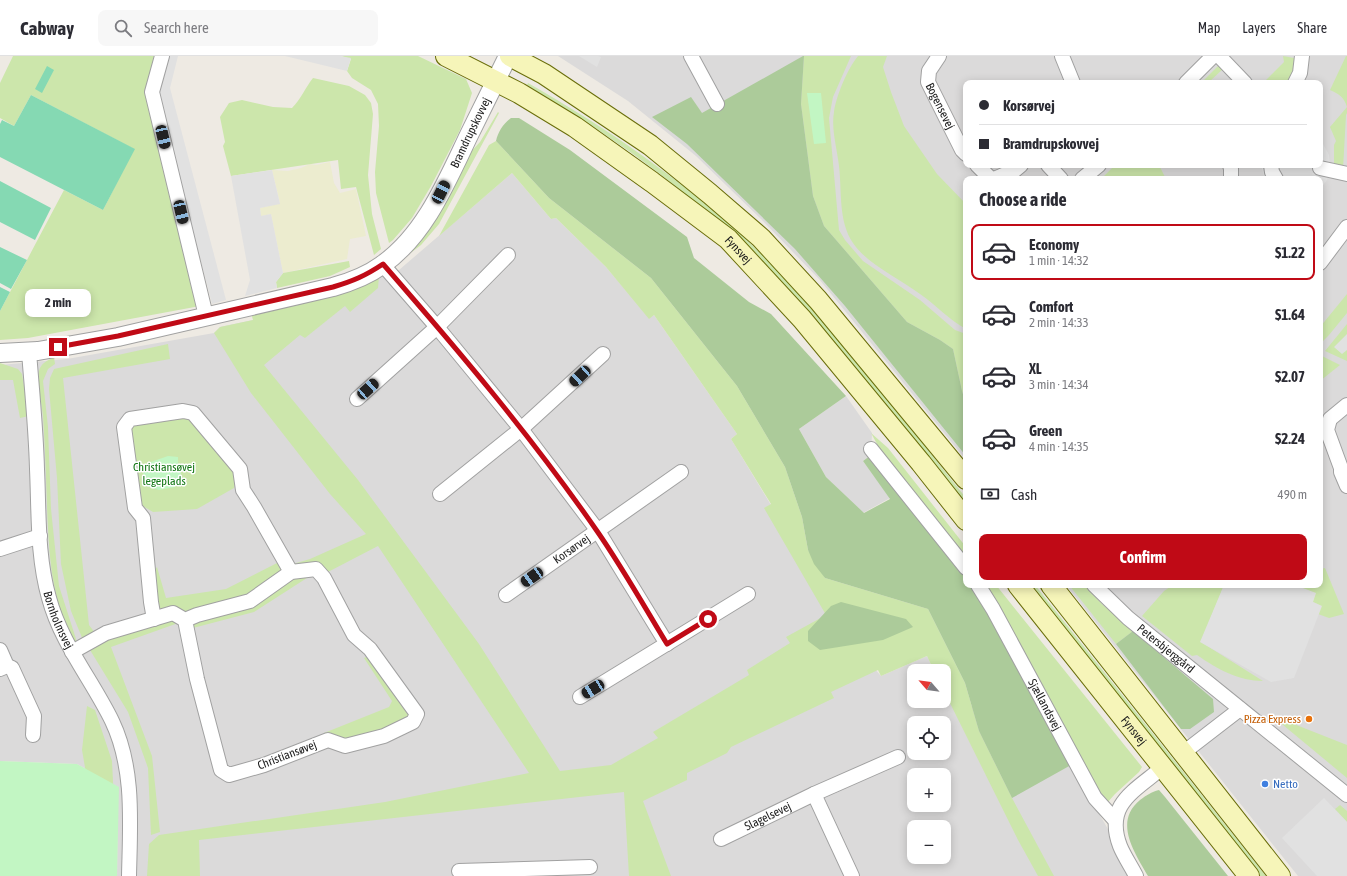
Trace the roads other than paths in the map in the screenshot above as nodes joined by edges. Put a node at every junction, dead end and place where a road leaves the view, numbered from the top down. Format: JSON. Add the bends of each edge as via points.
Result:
{"nodes":[{"id":1,"x":162,"y":56,"type":"edge"},
{"id":2,"x":446,"y":56,"type":"edge"},
{"id":3,"x":509,"y":56,"type":"edge"},
{"id":4,"x":691,"y":56,"type":"edge"},
{"id":5,"x":939,"y":56,"type":"edge"},
{"id":6,"x":1062,"y":56,"type":"edge"},
{"id":7,"x":1213,"y":56,"type":"edge"},
{"id":8,"x":1219,"y":56,"type":"edge"},
{"id":9,"x":1302,"y":56,"type":"edge"},
{"id":10,"x":1072,"y":80,"type":"edge"},
{"id":11,"x":1189,"y":80,"type":"edge"},
{"id":12,"x":1242,"y":80,"type":"edge"},
{"id":13,"x":1296,"y":80,"type":"edge"},
{"id":14,"x":496,"y":81,"type":"junction"},
{"id":15,"x":717,"y":104,"type":"dead end"},
{"id":16,"x":963,"y":151,"type":"edge"},
{"id":17,"x":980,"y":168,"type":"edge"},
{"id":18,"x":1017,"y":168,"type":"edge"},
{"id":19,"x":1051,"y":168,"type":"edge"},
{"id":20,"x":1095,"y":168,"type":"edge"},
{"id":21,"x":1318,"y":171,"type":"edge"},
{"id":22,"x":1347,"y":174,"type":"edge"},
{"id":23,"x":989,"y":176,"type":"edge"},
{"id":24,"x":1000,"y":176,"type":"edge"},
{"id":25,"x":1058,"y":176,"type":"edge"},
{"id":26,"x":1086,"y":176,"type":"edge"},
{"id":27,"x":1347,"y":227,"type":"edge"},
{"id":28,"x":508,"y":255,"type":"dead end"},
{"id":29,"x":1323,"y":259,"type":"edge"},
{"id":30,"x":383,"y":264,"type":"junction"},
{"id":31,"x":206,"y":316,"type":"junction"},
{"id":32,"x":438,"y":327,"type":"junction"},
{"id":33,"x":29,"y":352,"type":"junction"},
{"id":34,"x":0,"y":353,"type":"edge"},
{"id":35,"x":603,"y":354,"type":"dead end"},
{"id":36,"x":357,"y":400,"type":"dead end"},
{"id":37,"x":1347,"y":405,"type":"edge"},
{"id":38,"x":521,"y":429,"type":"junction"},
{"id":39,"x":870,"y":449,"type":"dead end"},
{"id":40,"x":681,"y":472,"type":"dead end"},
{"id":41,"x":963,"y":475,"type":"edge"},
{"id":42,"x":1347,"y":486,"type":"edge"},
{"id":43,"x":440,"y":494,"type":"dead end"},
{"id":44,"x":963,"y":516,"type":"edge"},
{"id":45,"x":598,"y":531,"type":"junction"},
{"id":46,"x":40,"y":536,"type":"junction"},
{"id":47,"x":0,"y":548,"type":"edge"},
{"id":48,"x":963,"y":564,"type":"edge"},
{"id":49,"x":291,"y":572,"type":"junction"},
{"id":50,"x":980,"y":588,"type":"edge"},
{"id":51,"x":1020,"y":588,"type":"edge"},
{"id":52,"x":1053,"y":588,"type":"edge"},
{"id":53,"x":1097,"y":588,"type":"edge"},
{"id":54,"x":748,"y":594,"type":"dead end"},
{"id":55,"x":506,"y":595,"type":"dead end"},
{"id":56,"x":154,"y":619,"type":"junction"},
{"id":57,"x":185,"y":620,"type":"junction"},
{"id":58,"x":667,"y":644,"type":"junction"},
{"id":59,"x":0,"y":650,"type":"edge"},
{"id":60,"x":72,"y":652,"type":"junction"},
{"id":61,"x":3,"y":668,"type":"edge"},
{"id":62,"x":580,"y":697,"type":"dead end"},
{"id":63,"x":1240,"y":709,"type":"junction"},
{"id":64,"x":33,"y":735,"type":"dead end"},
{"id":65,"x":1183,"y":753,"type":"junction"},
{"id":66,"x":898,"y":757,"type":"dead end"},
{"id":67,"x":1162,"y":768,"type":"junction"},
{"id":68,"x":814,"y":794,"type":"junction"},
{"id":69,"x":1347,"y":795,"type":"edge"},
{"id":70,"x":1115,"y":820,"type":"junction"},
{"id":71,"x":721,"y":839,"type":"dead end"},
{"id":72,"x":590,"y":868,"type":"dead end"},
{"id":73,"x":459,"y":871,"type":"dead end"},
{"id":74,"x":524,"y":873,"type":"edge"},
{"id":75,"x":129,"y":876,"type":"edge"},
{"id":76,"x":852,"y":876,"type":"edge"},
{"id":77,"x":1136,"y":876,"type":"edge"},
{"id":78,"x":1249,"y":876,"type":"edge"},
{"id":79,"x":1280,"y":876,"type":"edge"}],
"edges":[{"from":1,"to":31,"type":"street","via":[[152,92]]},
{"from":2,"to":14,"type":"main road","name":"Fynsvej"},
{"from":3,"to":14,"type":"street","name":"Bramdrupskovvej"},
{"from":3,"to":41,"type":"main road","name":"Fynsvej","via":[[544,74],[650,145],[761,238],[818,300]]},
{"from":4,"to":15,"type":"street"},
{"from":5,"to":16,"type":"street","name":"Bogensevej","via":[[929,71],[928,82]]},
{"from":6,"to":10,"type":"street"},
{"from":7,"to":11,"type":"street"},
{"from":8,"to":12,"type":"street"},
{"from":9,"to":13,"type":"street"},
{"from":14,"to":30,"type":"street","name":"Bramdrupskovvej","via":[[430,209],[409,239]]},
{"from":14,"to":44,"type":"main road","name":"Fynsvej","via":[[575,127],[728,239],[802,318]]},
{"from":17,"to":23,"type":"street"},
{"from":18,"to":24,"type":"street"},
{"from":19,"to":25,"type":"street"},
{"from":20,"to":26,"type":"street"},
{"from":21,"to":22,"type":"street"},
{"from":27,"to":29,"type":"street"},
{"from":28,"to":32,"type":"street"},
{"from":30,"to":31,"type":"street","name":"Bramdrupskovvej","via":[[352,282]]},
{"from":30,"to":32,"type":"street","name":"Korsørvej"},
{"from":31,"to":33,"type":"street","name":"Bramdrupskovvej","via":[[118,336]]},
{"from":32,"to":36,"type":"street"},
{"from":32,"to":38,"type":"street","name":"Korsørvej"},
{"from":33,"to":34,"type":"street","name":"Bramdrupskovvej"},
{"from":33,"to":46,"type":"street","name":"Bornholmsvej"},
{"from":35,"to":38,"type":"street"},
{"from":37,"to":42,"type":"street","via":[[1330,419],[1327,430]]},
{"from":38,"to":43,"type":"street"},
{"from":38,"to":45,"type":"street","name":"Korsørvej"},
{"from":39,"to":48,"type":"street"},
{"from":40,"to":45,"type":"street","name":"Korsørvej"},
{"from":45,"to":55,"type":"street","name":"Korsørvej"},
{"from":45,"to":58,"type":"street","name":"Korsørvej"},
{"from":46,"to":47,"type":"street"},
{"from":46,"to":60,"type":"street","name":"Bornholmsvej","via":[[43,575],[49,600]]},
{"from":49,"to":56,"type":"street","via":[[243,490],[240,470],[193,413],[183,411],[130,419],[124,427],[135,508],[144,518]]},
{"from":49,"to":57,"type":"street","name":"Christiansøvej","via":[[250,601]]},
{"from":49,"to":57,"type":"street","name":"Christiansøvej","via":[[316,569],[324,578],[354,635],[370,649],[417,714],[413,722],[384,736],[345,746],[328,740],[264,765],[228,775],[220,770]]},
{"from":50,"to":70,"type":"street","name":"Sjællandsvej","via":[[1095,798]]},
{"from":51,"to":67,"type":"main road","name":"Fynsvej"},
{"from":52,"to":65,"type":"main road"},
{"from":53,"to":63,"type":"street","name":"Petersbjerggård","via":[[1128,618]]},
{"from":54,"to":58,"type":"street"},
{"from":56,"to":57,"type":"street","via":[[173,614]]},
{"from":56,"to":60,"type":"street","via":[[106,633]]},
{"from":58,"to":62,"type":"street"},
{"from":59,"to":61,"type":"street"},
{"from":60,"to":75,"type":"street","name":"Bornholmsvej","via":[[113,722],[121,747],[129,790]]},
{"from":61,"to":64,"type":"street","via":[[12,668],[34,716]]},
{"from":63,"to":65,"type":"street"},
{"from":63,"to":69,"type":"street","name":"Petersbjerggård"},
{"from":65,"to":79,"type":"main road"},
{"from":66,"to":68,"type":"street","name":"Slagelsevej"},
{"from":67,"to":70,"type":"street","via":[[1127,797],[1119,807]]},
{"from":67,"to":78,"type":"main road","name":"Fynsvej"},
{"from":68,"to":71,"type":"street","name":"Slagelsevej"},
{"from":68,"to":76,"type":"street"},
{"from":70,"to":77,"type":"street","via":[[1120,847]]},
{"from":72,"to":74,"type":"street"},
{"from":73,"to":74,"type":"street"}]}
